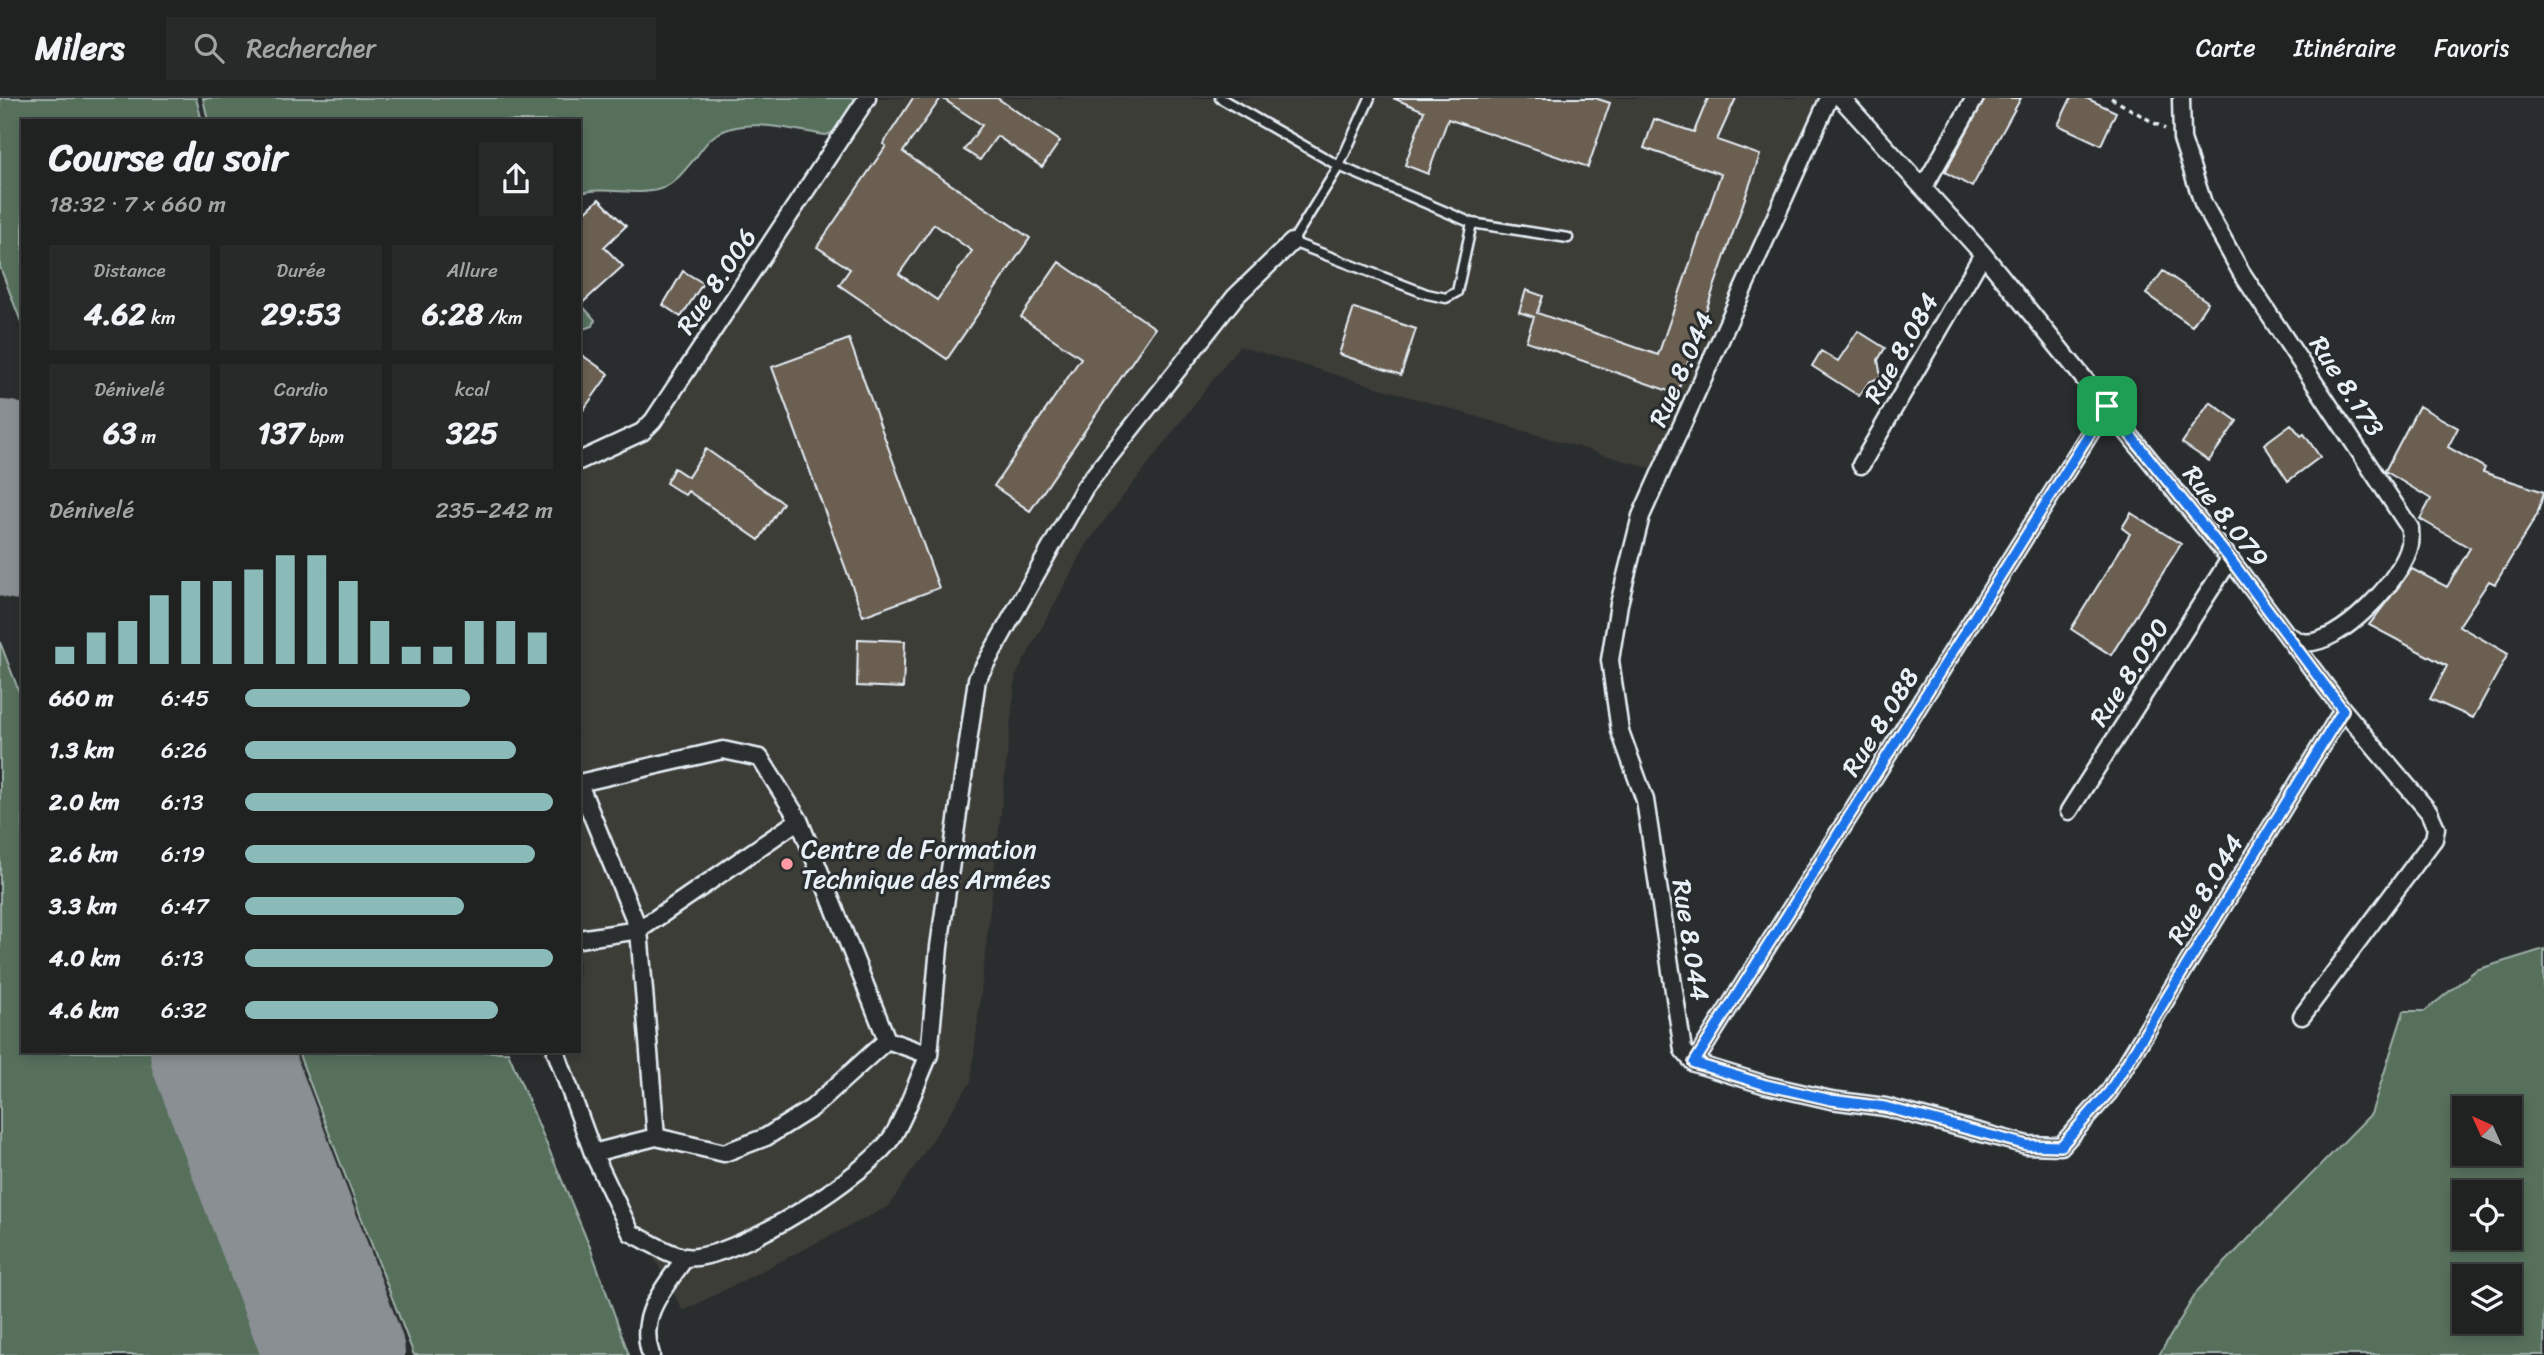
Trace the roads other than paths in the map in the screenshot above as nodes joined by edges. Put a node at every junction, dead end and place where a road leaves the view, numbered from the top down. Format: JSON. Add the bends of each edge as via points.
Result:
{"nodes":[{"id":1,"x":867,"y":98,"type":"edge"},
{"id":2,"x":1220,"y":98,"type":"edge"},
{"id":3,"x":1370,"y":98,"type":"edge"},
{"id":4,"x":1829,"y":98,"type":"edge"},
{"id":5,"x":1841,"y":98,"type":"edge"},
{"id":6,"x":1975,"y":98,"type":"edge"},
{"id":7,"x":2181,"y":98,"type":"edge"},
{"id":8,"x":1339,"y":166,"type":"junction"},
{"id":9,"x":1923,"y":188,"type":"junction"},
{"id":10,"x":1472,"y":223,"type":"junction"},
{"id":11,"x":1568,"y":239,"type":"dead end"},
{"id":12,"x":1292,"y":242,"type":"junction"},
{"id":13,"x":1983,"y":254,"type":"junction"},
{"id":14,"x":2107,"y":406,"type":"junction"},
{"id":15,"x":581,"y":460,"type":"edge"},
{"id":16,"x":1861,"y":465,"type":"dead end"},
{"id":17,"x":2230,"y":559,"type":"junction"},
{"id":18,"x":2286,"y":634,"type":"junction"},
{"id":19,"x":2343,"y":710,"type":"junction"},
{"id":20,"x":581,"y":784,"type":"edge"},
{"id":21,"x":581,"y":789,"type":"edge"},
{"id":22,"x":2069,"y":811,"type":"dead end"},
{"id":23,"x":799,"y":820,"type":"junction"},
{"id":24,"x":639,"y":930,"type":"junction"},
{"id":25,"x":581,"y":939,"type":"edge"},
{"id":26,"x":2302,"y":1016,"type":"dead end"},
{"id":27,"x":887,"y":1040,"type":"junction"},
{"id":28,"x":556,"y":1053,"type":"edge"},
{"id":29,"x":929,"y":1055,"type":"junction"},
{"id":30,"x":1694,"y":1063,"type":"junction"},
{"id":31,"x":656,"y":1137,"type":"junction"},
{"id":32,"x":593,"y":1153,"type":"junction"},
{"id":33,"x":685,"y":1258,"type":"junction"},
{"id":34,"x":652,"y":1355,"type":"edge"}],
"edges":[{"from":1,"to":15,"type":"street","name":"Rue 8.006","via":[[653,421],[642,432]]},
{"from":2,"to":8,"type":"lane"},
{"from":3,"to":8,"type":"lane"},
{"from":4,"to":30,"type":"street","name":"Rue 8.044","via":[[1641,516],[1610,660],[1620,731],[1645,800],[1683,1050]]},
{"from":5,"to":9,"type":"street","name":"Rue 8.079"},
{"from":6,"to":9,"type":"street"},
{"from":7,"to":18,"type":"street","name":"Rue 8.173","via":[[2182,139],[2203,202],[2241,272],[2410,528],[2410,546],[2356,622],[2325,638],[2304,642]]},
{"from":8,"to":10,"type":"lane"},
{"from":8,"to":12,"type":"lane"},
{"from":9,"to":13,"type":"street","name":"Rue 8.079"},
{"from":10,"to":11,"type":"lane"},
{"from":10,"to":12,"type":"lane","via":[[1457,292],[1446,298]]},
{"from":12,"to":29,"type":"street","via":[[1235,297],[1084,487],[977,679],[939,947]]},
{"from":13,"to":14,"type":"street","name":"Rue 8.079"},
{"from":13,"to":16,"type":"street","name":"Rue 8.084"},
{"from":14,"to":17,"type":"street","name":"Rue 8.079"},
{"from":14,"to":30,"type":"street","name":"Rue 8.088"},
{"from":17,"to":18,"type":"street","name":"Rue 8.079"},
{"from":17,"to":22,"type":"street","name":"Rue 8.090"},
{"from":18,"to":19,"type":"street","name":"Rue 8.079"},
{"from":19,"to":26,"type":"street","name":"Rue 8.079","via":[[2429,811],[2436,828],[2434,839]]},
{"from":19,"to":30,"type":"street","name":"Rue 8.044","via":[[2109,1092],[2061,1146],[2027,1145],[1885,1107],[1766,1085]]},
{"from":20,"to":23,"type":"street","via":[[723,750],[760,758]]},
{"from":21,"to":24,"type":"street"},
{"from":23,"to":24,"type":"street"},
{"from":23,"to":27,"type":"street"},
{"from":24,"to":25,"type":"street"},
{"from":24,"to":31,"type":"street"},
{"from":27,"to":29,"type":"street"},
{"from":27,"to":31,"type":"street","via":[[812,1108],[766,1137],[724,1153]]},
{"from":28,"to":32,"type":"street"},
{"from":29,"to":33,"type":"street","via":[[893,1137],[843,1183],[781,1225],[717,1253]]},
{"from":31,"to":32,"type":"street"},
{"from":32,"to":33,"type":"street","via":[[631,1233]]},
{"from":33,"to":34,"type":"street","via":[[650,1308],[646,1326]]}]}
